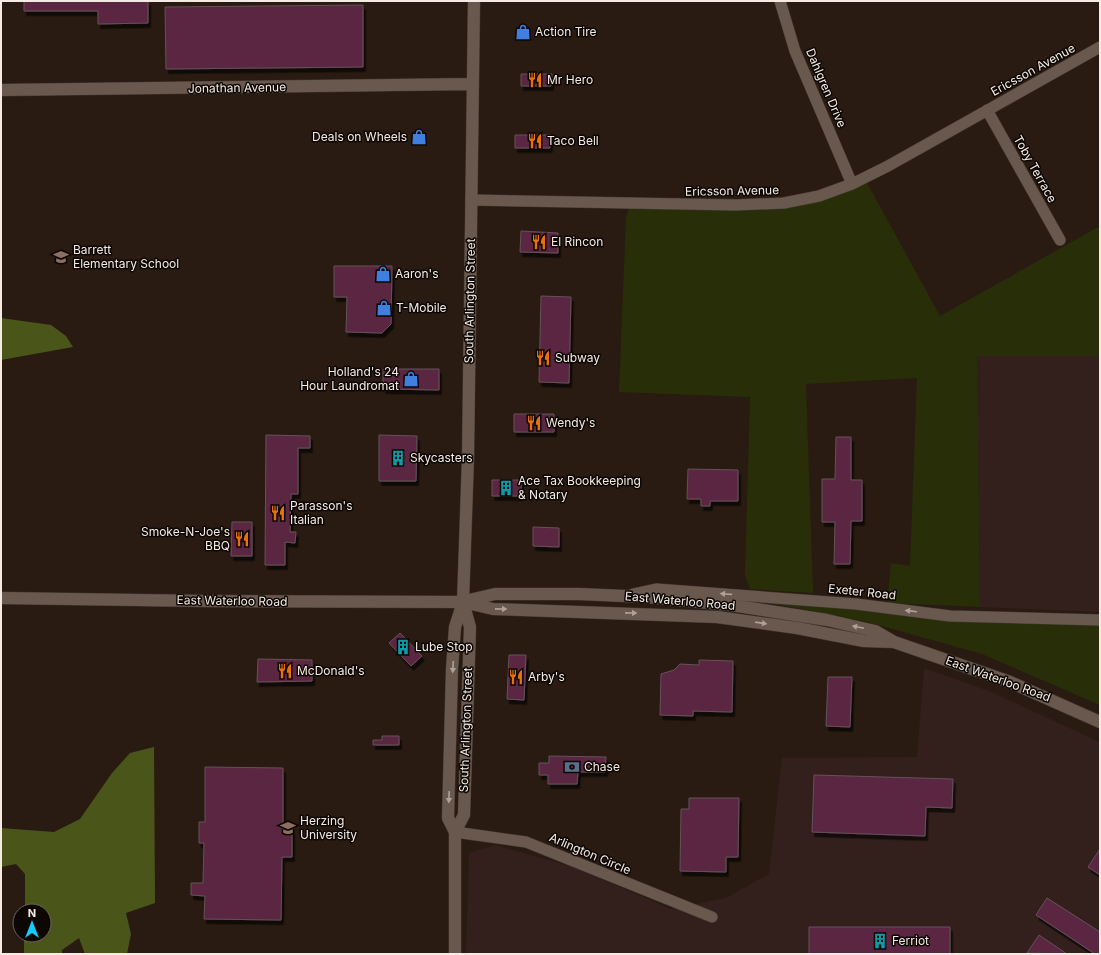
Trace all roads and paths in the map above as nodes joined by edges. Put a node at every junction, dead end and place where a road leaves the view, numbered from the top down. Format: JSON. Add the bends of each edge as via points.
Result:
{"nodes":[{"id":1,"x":474,"y":1,"type":"edge"},
{"id":2,"x":780,"y":1,"type":"edge"},
{"id":3,"x":1100,"y":47,"type":"edge"},
{"id":4,"x":473,"y":84,"type":"junction"},
{"id":5,"x":1,"y":90,"type":"edge"},
{"id":6,"x":987,"y":110,"type":"junction"},
{"id":7,"x":852,"y":184,"type":"junction"},
{"id":8,"x":471,"y":200,"type":"junction"},
{"id":9,"x":1060,"y":240,"type":"dead end"},
{"id":10,"x":622,"y":596,"type":"junction"},
{"id":11,"x":1,"y":598,"type":"edge"},
{"id":12,"x":463,"y":602,"type":"junction"},
{"id":13,"x":1100,"y":620,"type":"edge"},
{"id":14,"x":894,"y":642,"type":"junction"},
{"id":15,"x":1100,"y":722,"type":"edge"},
{"id":16,"x":455,"y":832,"type":"junction"},
{"id":17,"x":712,"y":917,"type":"dead end"},
{"id":18,"x":455,"y":954,"type":"edge"}],
"edges":[{"from":1,"to":4,"type":"main road","name":"South Arlington Street"},
{"from":2,"to":7,"type":"street","name":"Dahlgren Drive","via":[[795,51]]},
{"from":3,"to":6,"type":"street","name":"Ericsson Avenue"},
{"from":4,"to":5,"type":"main road","name":"Jonathan Avenue"},
{"from":4,"to":8,"type":"main road","name":"South Arlington Street"},
{"from":6,"to":7,"type":"street","name":"Ericsson Avenue"},
{"from":6,"to":9,"type":"street","name":"Toby Terrace"},
{"from":7,"to":8,"type":"street","name":"Ericsson Avenue","via":[[805,199],[763,205]]},
{"from":8,"to":12,"type":"main road","name":"South Arlington Street","via":[[468,458]]},
{"from":10,"to":12,"type":"main road","name":"East Waterloo Road","via":[[495,594]]},
{"from":13,"to":10,"type":"street","name":"Exeter Road","one_way":true,"via":[[950,616],[856,604],[656,589]]},
{"from":14,"to":10,"type":"main road","name":"East Waterloo Road","one_way":true,"via":[[876,631],[791,614]]},
{"from":11,"to":12,"type":"main road","name":"East Waterloo Road"},
{"from":12,"to":14,"type":"main road","name":"East Waterloo Road","one_way":true,"via":[[493,609],[717,617],[797,628],[864,641]]},
{"from":12,"to":16,"type":"main road","name":"South Arlington Street","one_way":true,"via":[[455,627],[452,674],[448,818]]},
{"from":12,"to":16,"type":"main road","name":"South Arlington Street","via":[[470,627],[464,815]]},
{"from":14,"to":15,"type":"main road","name":"East Waterloo Road","via":[[1010,682]]},
{"from":16,"to":17,"type":"street","name":"Arlington Circle","via":[[526,842]]},
{"from":16,"to":18,"type":"main road","name":"South Arlington Street"}]}
